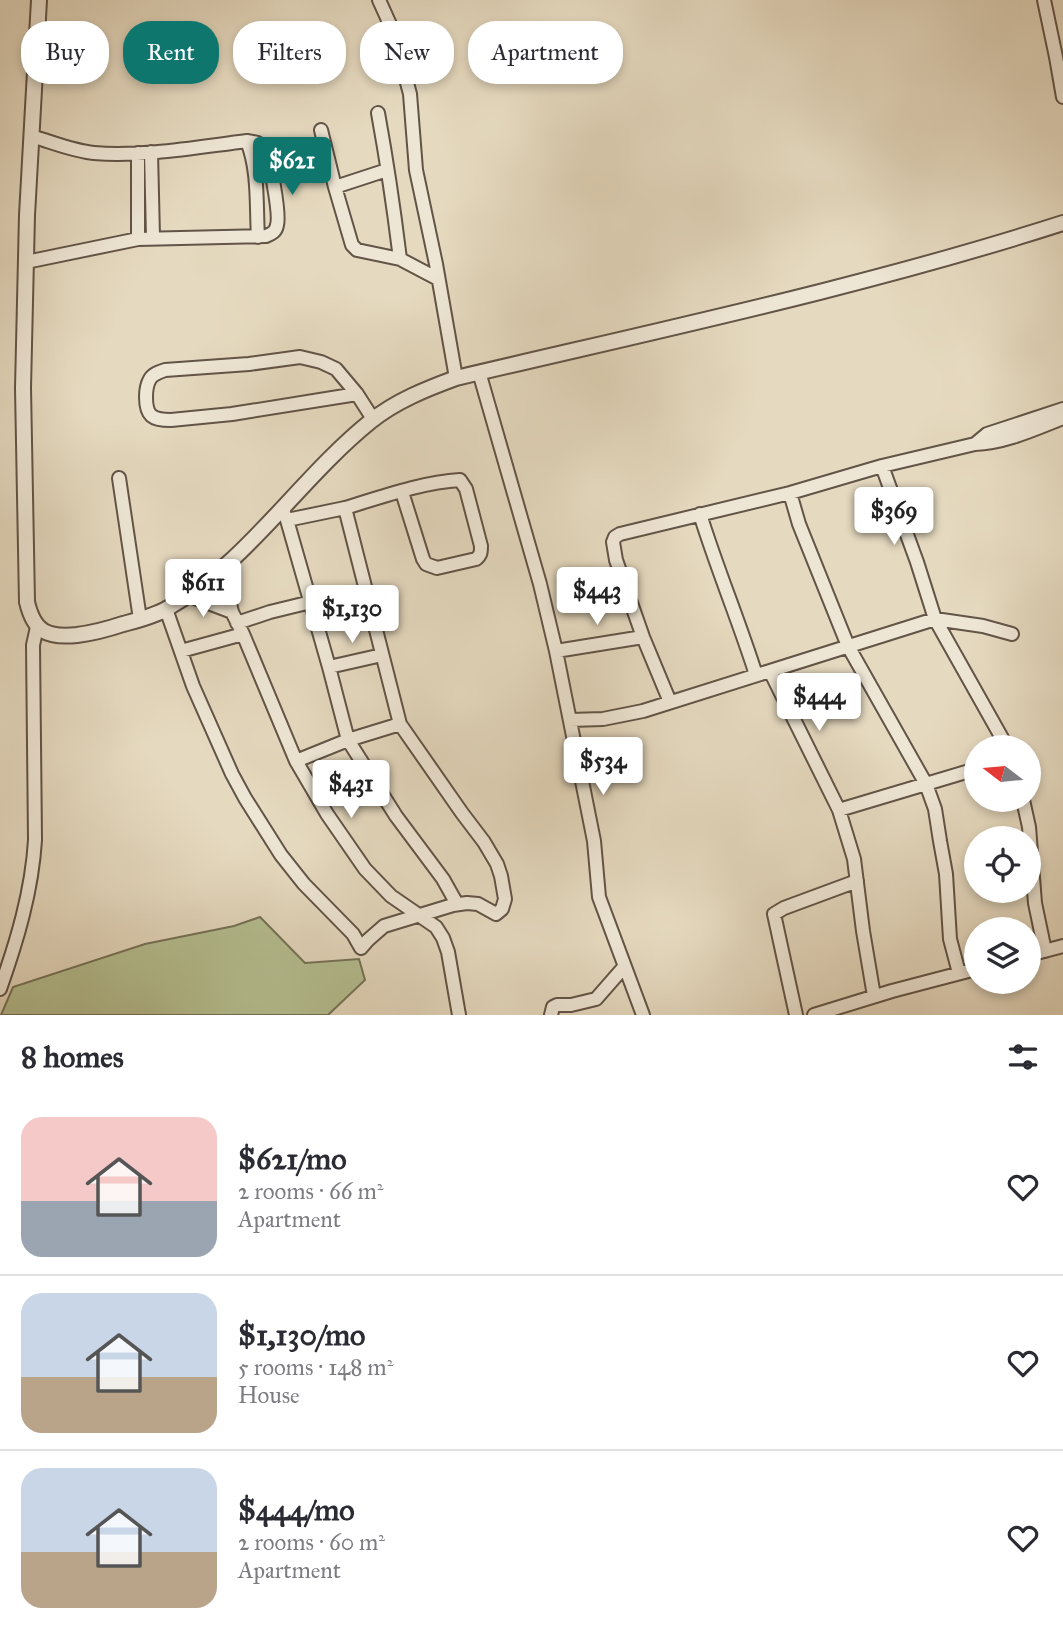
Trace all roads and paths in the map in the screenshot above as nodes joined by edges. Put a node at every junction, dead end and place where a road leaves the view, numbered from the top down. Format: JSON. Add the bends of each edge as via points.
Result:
{"nodes":[{"id":1,"x":38,"y":0,"type":"edge"},
{"id":2,"x":379,"y":0,"type":"edge"},
{"id":3,"x":1044,"y":0,"type":"edge"},
{"id":4,"x":1061,"y":67,"type":"edge"},
{"id":5,"x":1063,"y":97,"type":"edge"},
{"id":6,"x":378,"y":113,"type":"dead end"},
{"id":7,"x":321,"y":130,"type":"dead end"},
{"id":8,"x":31,"y":136,"type":"junction"},
{"id":9,"x":247,"y":141,"type":"junction"},
{"id":10,"x":144,"y":152,"type":"junction"},
{"id":11,"x":387,"y":170,"type":"junction"},
{"id":12,"x":335,"y":187,"type":"junction"},
{"id":13,"x":1063,"y":223,"type":"edge"},
{"id":14,"x":153,"y":237,"type":"junction"},
{"id":15,"x":258,"y":237,"type":"junction"},
{"id":16,"x":138,"y":239,"type":"junction"},
{"id":17,"x":400,"y":259,"type":"junction"},
{"id":18,"x":26,"y":262,"type":"junction"},
{"id":19,"x":438,"y":279,"type":"junction"},
{"id":20,"x":479,"y":372,"type":"junction"},
{"id":21,"x":456,"y":378,"type":"junction"},
{"id":22,"x":358,"y":394,"type":"junction"},
{"id":23,"x":1063,"y":409,"type":"edge"},
{"id":24,"x":1063,"y":418,"type":"edge"},
{"id":25,"x":373,"y":419,"type":"junction"},
{"id":26,"x":975,"y":444,"type":"junction"},
{"id":27,"x":882,"y":466,"type":"junction"},
{"id":28,"x":119,"y":478,"type":"dead end"},
{"id":29,"x":402,"y":492,"type":"junction"},
{"id":30,"x":790,"y":493,"type":"junction"},
{"id":31,"x":345,"y":508,"type":"junction"},
{"id":32,"x":700,"y":514,"type":"junction"},
{"id":33,"x":285,"y":515,"type":"junction"},
{"id":34,"x":221,"y":568,"type":"junction"},
{"id":35,"x":187,"y":595,"type":"junction"},
{"id":36,"x":368,"y":600,"type":"junction"},
{"id":37,"x":313,"y":608,"type":"junction"},
{"id":38,"x":166,"y":609,"type":"junction"},
{"id":39,"x":140,"y":619,"type":"junction"},
{"id":40,"x":934,"y":619,"type":"junction"},
{"id":41,"x":237,"y":623,"type":"junction"},
{"id":42,"x":37,"y":627,"type":"junction"},
{"id":43,"x":1012,"y":634,"type":"dead end"},
{"id":44,"x":643,"y":637,"type":"junction"},
{"id":45,"x":848,"y":646,"type":"junction"},
{"id":46,"x":556,"y":651,"type":"junction"},
{"id":47,"x":181,"y":652,"type":"junction"},
{"id":48,"x":382,"y":655,"type":"junction"},
{"id":49,"x":329,"y":667,"type":"junction"},
{"id":50,"x":770,"y":671,"type":"junction"},
{"id":51,"x":756,"y":675,"type":"junction"},
{"id":52,"x":670,"y":702,"type":"junction"},
{"id":53,"x":570,"y":720,"type":"junction"},
{"id":54,"x":400,"y":724,"type":"junction"},
{"id":55,"x":1000,"y":735,"type":"edge"},
{"id":56,"x":348,"y":740,"type":"junction"},
{"id":57,"x":296,"y":761,"type":"junction"},
{"id":58,"x":964,"y":773,"type":"edge"},
{"id":59,"x":926,"y":784,"type":"junction"},
{"id":60,"x":839,"y":810,"type":"junction"},
{"id":61,"x":1026,"y":812,"type":"edge"},
{"id":62,"x":857,"y":881,"type":"junction"},
{"id":63,"x":457,"y":904,"type":"junction"},
{"id":64,"x":421,"y":915,"type":"junction"},
{"id":65,"x":1063,"y":946,"type":"edge"},
{"id":66,"x":1045,"y":951,"type":"junction"},
{"id":67,"x":1041,"y":952,"type":"edge"},
{"id":68,"x":624,"y":967,"type":"junction"},
{"id":69,"x":964,"y":972,"type":"edge"},
{"id":70,"x":959,"y":973,"type":"junction"},
{"id":71,"x":0,"y":989,"type":"edge"},
{"id":72,"x":874,"y":996,"type":"junction"},
{"id":73,"x":459,"y":1015,"type":"edge"},
{"id":74,"x":551,"y":1015,"type":"edge"},
{"id":75,"x":643,"y":1015,"type":"edge"},
{"id":76,"x":796,"y":1015,"type":"edge"},
{"id":77,"x":814,"y":1015,"type":"edge"}],
"edges":[{"from":1,"to":8,"type":"street"},
{"from":2,"to":19,"type":"street","via":[[393,31],[410,94],[416,170]]},
{"from":3,"to":4,"type":"street"},
{"from":4,"to":5,"type":"street"},
{"from":6,"to":11,"type":"street"},
{"from":7,"to":12,"type":"street"},
{"from":8,"to":10,"type":"street","via":[[95,153]]},
{"from":8,"to":18,"type":"street"},
{"from":9,"to":10,"type":"street"},
{"from":9,"to":15,"type":"street","via":[[255,180]]},
{"from":9,"to":15,"type":"street","via":[[257,142],[266,151],[276,201],[274,232]]},
{"from":10,"to":14,"type":"street"},
{"from":10,"to":16,"type":"street"},
{"from":11,"to":12,"type":"street"},
{"from":11,"to":17,"type":"street"},
{"from":12,"to":17,"type":"street","via":[[352,245]]},
{"from":13,"to":20,"type":"street","via":[[733,313]]},
{"from":14,"to":15,"type":"street"},
{"from":14,"to":16,"type":"street"},
{"from":16,"to":18,"type":"street"},
{"from":17,"to":19,"type":"street"},
{"from":18,"to":42,"type":"street","via":[[27,602]]},
{"from":19,"to":21,"type":"street"},
{"from":20,"to":21,"type":"street"},
{"from":20,"to":46,"type":"street"},
{"from":21,"to":25,"type":"street","via":[[417,393]]},
{"from":22,"to":22,"type":"street","via":[[336,369],[300,357],[165,370],[150,379],[146,407],[149,414],[162,420]]},
{"from":22,"to":25,"type":"street"},
{"from":23,"to":26,"type":"street","via":[[987,434]]},
{"from":24,"to":26,"type":"street","via":[[1003,440]]},
{"from":25,"to":33,"type":"street","via":[[321,468]]},
{"from":26,"to":27,"type":"street"},
{"from":27,"to":30,"type":"street"},
{"from":27,"to":40,"type":"street"},
{"from":28,"to":39,"type":"street"},
{"from":29,"to":29,"type":"street","via":[[426,564],[437,568],[479,556],[481,547],[462,480]]},
{"from":29,"to":31,"type":"street"},
{"from":30,"to":32,"type":"street"},
{"from":30,"to":45,"type":"street"},
{"from":31,"to":33,"type":"street"},
{"from":31,"to":36,"type":"street"},
{"from":32,"to":44,"type":"street","via":[[615,537],[616,560]]},
{"from":32,"to":51,"type":"street"},
{"from":33,"to":34,"type":"street"},
{"from":33,"to":37,"type":"street"},
{"from":34,"to":35,"type":"street"},
{"from":34,"to":41,"type":"street"},
{"from":35,"to":38,"type":"street"},
{"from":35,"to":41,"type":"street"},
{"from":36,"to":37,"type":"street"},
{"from":36,"to":48,"type":"street"},
{"from":37,"to":41,"type":"street","via":[[270,612]]},
{"from":37,"to":49,"type":"street"},
{"from":38,"to":39,"type":"street"},
{"from":38,"to":47,"type":"street"},
{"from":39,"to":42,"type":"street","via":[[72,636],[54,635]]},
{"from":40,"to":43,"type":"street"},
{"from":40,"to":45,"type":"street"},
{"from":40,"to":55,"type":"street"},
{"from":41,"to":47,"type":"street"},
{"from":41,"to":57,"type":"street"},
{"from":42,"to":71,"type":"street","via":[[33,645],[33,865]]},
{"from":44,"to":46,"type":"street"},
{"from":44,"to":52,"type":"street"},
{"from":45,"to":50,"type":"street"},
{"from":45,"to":59,"type":"street"},
{"from":46,"to":53,"type":"street"},
{"from":47,"to":64,"type":"street","via":[[192,686],[245,797],[288,864],[361,948],[384,926]]},
{"from":48,"to":49,"type":"street"},
{"from":48,"to":54,"type":"street"},
{"from":49,"to":56,"type":"street"},
{"from":50,"to":51,"type":"street"},
{"from":50,"to":60,"type":"street"},
{"from":51,"to":52,"type":"street"},
{"from":52,"to":53,"type":"street","via":[[622,716]]},
{"from":53,"to":68,"type":"street","via":[[594,841],[599,897]]},
{"from":54,"to":56,"type":"street"},
{"from":54,"to":63,"type":"street","via":[[498,864],[505,899],[499,913],[478,904]]},
{"from":56,"to":57,"type":"street"},
{"from":56,"to":63,"type":"street"},
{"from":57,"to":64,"type":"street","via":[[365,869],[391,896]]},
{"from":58,"to":59,"type":"street"},
{"from":59,"to":60,"type":"street"},
{"from":59,"to":70,"type":"street","via":[[946,874],[950,939]]},
{"from":60,"to":62,"type":"street"},
{"from":61,"to":66,"type":"street"},
{"from":62,"to":72,"type":"street"},
{"from":62,"to":76,"type":"street","via":[[774,914]]},
{"from":63,"to":64,"type":"street"},
{"from":64,"to":73,"type":"street","via":[[443,938]]},
{"from":65,"to":66,"type":"street"},
{"from":66,"to":67,"type":"street"},
{"from":68,"to":74,"type":"street","via":[[596,999],[556,1005]]},
{"from":68,"to":75,"type":"street"},
{"from":69,"to":70,"type":"street"},
{"from":70,"to":72,"type":"street"},
{"from":72,"to":77,"type":"street"}]}
